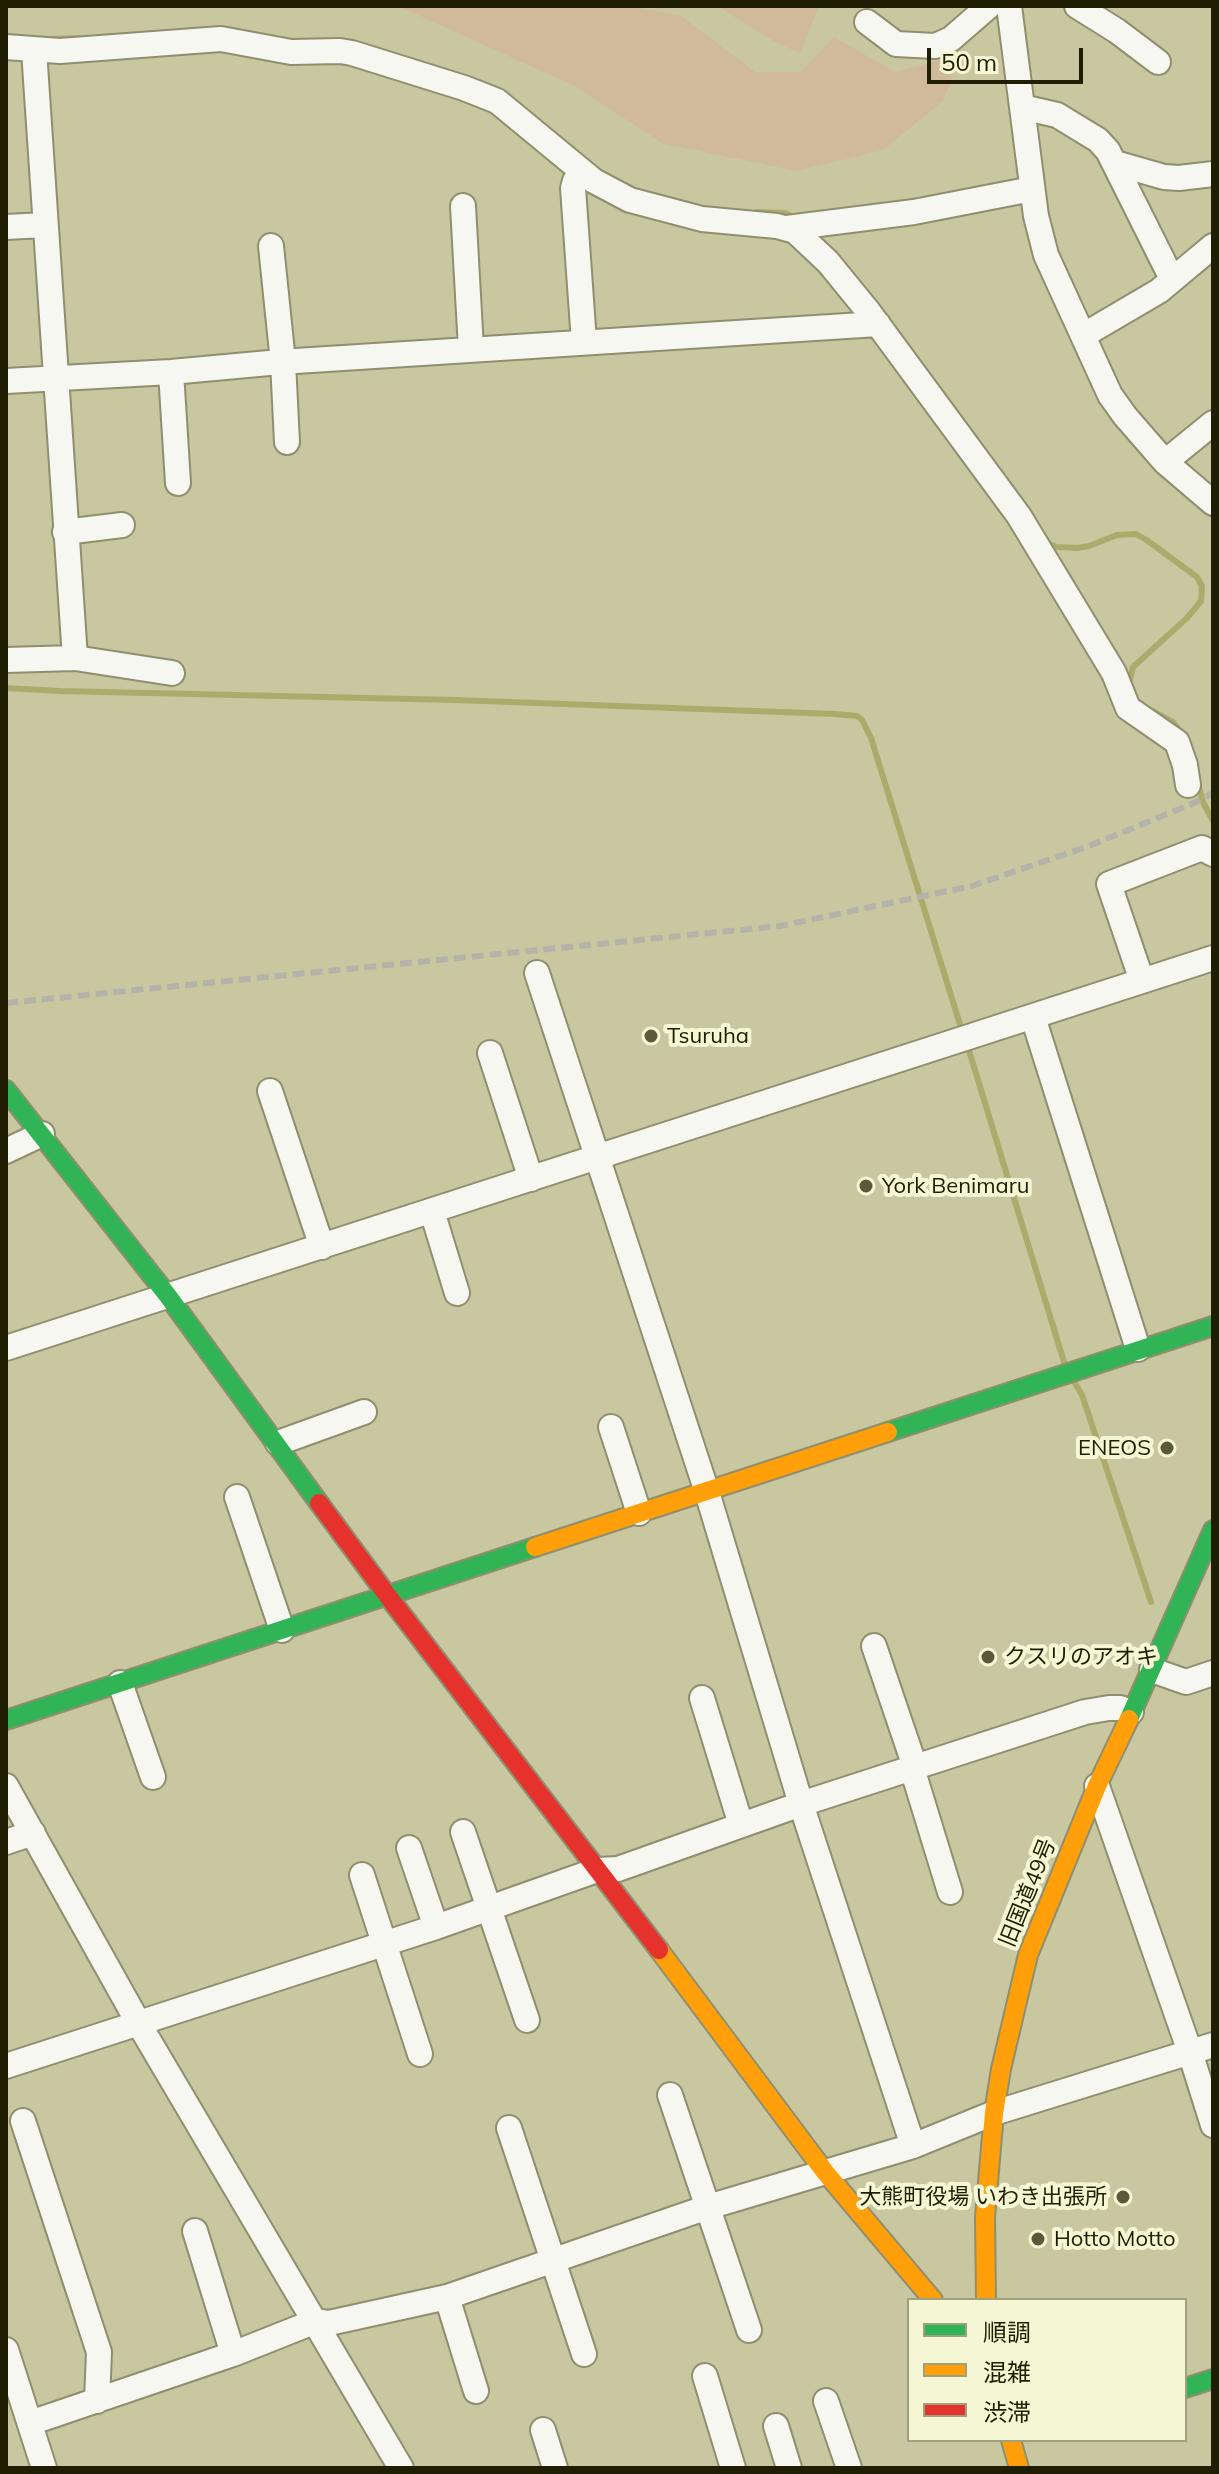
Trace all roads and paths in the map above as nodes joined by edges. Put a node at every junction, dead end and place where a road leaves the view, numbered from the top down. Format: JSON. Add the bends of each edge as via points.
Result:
{"nodes":[{"id":1,"x":989,"y":6,"type":"edge"},
{"id":2,"x":1009,"y":6,"type":"edge"},
{"id":3,"x":1077,"y":6,"type":"edge"},
{"id":4,"x":867,"y":22,"type":"dead end"},
{"id":5,"x":6,"y":47,"type":"edge"},
{"id":6,"x":34,"y":50,"type":"junction"},
{"id":7,"x":1158,"y":62,"type":"dead end"},
{"id":8,"x":1022,"y":107,"type":"junction"},
{"id":9,"x":1115,"y":163,"type":"junction"},
{"id":10,"x":583,"y":173,"type":"junction"},
{"id":11,"x":1213,"y":174,"type":"edge"},
{"id":12,"x":1032,"y":189,"type":"junction"},
{"id":13,"x":463,"y":206,"type":"dead end"},
{"id":14,"x":45,"y":225,"type":"junction"},
{"id":15,"x":6,"y":227,"type":"edge"},
{"id":16,"x":793,"y":227,"type":"junction"},
{"id":17,"x":271,"y":246,"type":"dead end"},
{"id":18,"x":1213,"y":246,"type":"edge"},
{"id":19,"x":1172,"y":279,"type":"junction"},
{"id":20,"x":878,"y":324,"type":"junction"},
{"id":21,"x":1084,"y":335,"type":"junction"},
{"id":22,"x":584,"y":342,"type":"junction"},
{"id":23,"x":471,"y":349,"type":"junction"},
{"id":24,"x":283,"y":362,"type":"junction"},
{"id":25,"x":171,"y":372,"type":"junction"},
{"id":26,"x":54,"y":378,"type":"junction"},
{"id":27,"x":6,"y":381,"type":"edge"},
{"id":28,"x":1213,"y":423,"type":"edge"},
{"id":29,"x":287,"y":442,"type":"dead end"},
{"id":30,"x":1165,"y":462,"type":"junction"},
{"id":31,"x":178,"y":483,"type":"dead end"},
{"id":32,"x":1213,"y":503,"type":"edge"},
{"id":33,"x":122,"y":525,"type":"dead end"},
{"id":34,"x":65,"y":532,"type":"junction"},
{"id":35,"x":75,"y":658,"type":"junction"},
{"id":36,"x":6,"y":660,"type":"edge"},
{"id":37,"x":172,"y":673,"type":"dead end"},
{"id":38,"x":1188,"y":785,"type":"dead end"},
{"id":39,"x":1213,"y":854,"type":"edge"},
{"id":40,"x":1209,"y":966,"type":"edge"},
{"id":41,"x":537,"y":973,"type":"dead end"},
{"id":42,"x":1142,"y":981,"type":"junction"},
{"id":43,"x":1033,"y":1017,"type":"junction"},
{"id":44,"x":490,"y":1053,"type":"dead end"},
{"id":45,"x":6,"y":1090,"type":"edge"},
{"id":46,"x":270,"y":1091,"type":"dead end"},
{"id":47,"x":42,"y":1134,"type":"junction"},
{"id":48,"x":6,"y":1151,"type":"edge"},
{"id":49,"x":596,"y":1157,"type":"junction"},
{"id":50,"x":531,"y":1179,"type":"junction"},
{"id":51,"x":432,"y":1211,"type":"junction"},
{"id":52,"x":322,"y":1247,"type":"junction"},
{"id":53,"x":457,"y":1293,"type":"dead end"},
{"id":54,"x":168,"y":1296,"type":"junction"},
{"id":55,"x":1213,"y":1326,"type":"edge"},
{"id":56,"x":6,"y":1348,"type":"edge"},
{"id":57,"x":1138,"y":1349,"type":"junction"},
{"id":58,"x":364,"y":1412,"type":"dead end"},
{"id":59,"x":611,"y":1427,"type":"dead end"},
{"id":60,"x":278,"y":1443,"type":"junction"},
{"id":61,"x":707,"y":1492,"type":"junction"},
{"id":62,"x":237,"y":1497,"type":"dead end"},
{"id":63,"x":639,"y":1513,"type":"junction"},
{"id":64,"x":1213,"y":1530,"type":"edge"},
{"id":65,"x":387,"y":1595,"type":"junction"},
{"id":66,"x":282,"y":1630,"type":"junction"},
{"id":67,"x":874,"y":1646,"type":"dead end"},
{"id":68,"x":1152,"y":1670,"type":"junction"},
{"id":69,"x":1213,"y":1673,"type":"edge"},
{"id":70,"x":120,"y":1683,"type":"junction"},
{"id":71,"x":702,"y":1698,"type":"dead end"},
{"id":72,"x":1131,"y":1712,"type":"junction"},
{"id":73,"x":6,"y":1720,"type":"edge"},
{"id":74,"x":912,"y":1768,"type":"junction"},
{"id":75,"x":153,"y":1777,"type":"dead end"},
{"id":76,"x":6,"y":1786,"type":"edge"},
{"id":77,"x":1097,"y":1786,"type":"junction"},
{"id":78,"x":801,"y":1804,"type":"junction"},
{"id":79,"x":741,"y":1825,"type":"junction"},
{"id":80,"x":463,"y":1832,"type":"dead end"},
{"id":81,"x":33,"y":1833,"type":"junction"},
{"id":82,"x":6,"y":1842,"type":"edge"},
{"id":83,"x":409,"y":1848,"type":"dead end"},
{"id":84,"x":597,"y":1870,"type":"junction"},
{"id":85,"x":362,"y":1875,"type":"dead end"},
{"id":86,"x":950,"y":1892,"type":"dead end"},
{"id":87,"x":489,"y":1908,"type":"junction"},
{"id":88,"x":436,"y":1927,"type":"junction"},
{"id":89,"x":384,"y":1944,"type":"junction"},
{"id":90,"x":527,"y":2020,"type":"dead end"},
{"id":91,"x":139,"y":2024,"type":"junction"},
{"id":92,"x":1202,"y":2048,"type":"edge"},
{"id":93,"x":420,"y":2054,"type":"dead end"},
{"id":94,"x":6,"y":2066,"type":"edge"},
{"id":95,"x":670,"y":2095,"type":"dead end"},
{"id":96,"x":994,"y":2113,"type":"junction"},
{"id":97,"x":23,"y":2121,"type":"dead end"},
{"id":98,"x":1213,"y":2125,"type":"edge"},
{"id":99,"x":509,"y":2128,"type":"dead end"},
{"id":100,"x":913,"y":2146,"type":"junction"},
{"id":101,"x":825,"y":2172,"type":"junction"},
{"id":102,"x":708,"y":2207,"type":"junction"},
{"id":103,"x":195,"y":2231,"type":"dead end"},
{"id":104,"x":553,"y":2260,"type":"junction"},
{"id":105,"x":447,"y":2297,"type":"junction"},
{"id":106,"x":931,"y":2298,"type":"edge"},
{"id":107,"x":986,"y":2298,"type":"edge"},
{"id":108,"x":316,"y":2321,"type":"junction"},
{"id":109,"x":749,"y":2330,"type":"dead end"},
{"id":110,"x":6,"y":2350,"type":"edge"},
{"id":111,"x":233,"y":2354,"type":"junction"},
{"id":112,"x":584,"y":2354,"type":"dead end"},
{"id":113,"x":705,"y":2376,"type":"dead end"},
{"id":114,"x":1213,"y":2379,"type":"edge"},
{"id":115,"x":1187,"y":2387,"type":"edge"},
{"id":116,"x":476,"y":2391,"type":"dead end"},
{"id":117,"x":97,"y":2401,"type":"junction"},
{"id":118,"x":826,"y":2401,"type":"dead end"},
{"id":119,"x":30,"y":2423,"type":"junction"},
{"id":120,"x":776,"y":2426,"type":"dead end"},
{"id":121,"x":543,"y":2430,"type":"dead end"},
{"id":122,"x":1011,"y":2442,"type":"edge"},
{"id":123,"x":1016,"y":2467,"type":"edge"},
{"id":124,"x":44,"y":2468,"type":"edge"},
{"id":125,"x":401,"y":2468,"type":"edge"},
{"id":126,"x":555,"y":2468,"type":"edge"},
{"id":127,"x":733,"y":2468,"type":"edge"},
{"id":128,"x":789,"y":2468,"type":"edge"},
{"id":129,"x":849,"y":2468,"type":"edge"}],
"edges":[{"from":1,"to":4,"type":"street","via":[[935,46],[896,44]]},
{"from":2,"to":8,"type":"street"},
{"from":3,"to":7,"type":"street"},
{"from":5,"to":6,"type":"street"},
{"from":6,"to":10,"type":"street","via":[[221,39],[291,52],[352,53],[497,101]]},
{"from":6,"to":14,"type":"street"},
{"from":8,"to":9,"type":"street","via":[[1075,125],[1098,140]]},
{"from":8,"to":12,"type":"street"},
{"from":9,"to":11,"type":"street","via":[[1164,177]]},
{"from":9,"to":19,"type":"street"},
{"from":10,"to":16,"type":"street","via":[[630,200],[702,219]]},
{"from":10,"to":22,"type":"street","via":[[573,188]]},
{"from":12,"to":16,"type":"street","via":[[914,212]]},
{"from":12,"to":21,"type":"street","via":[[1046,255]]},
{"from":13,"to":23,"type":"street"},
{"from":14,"to":15,"type":"street"},
{"from":14,"to":26,"type":"street"},
{"from":16,"to":20,"type":"street"},
{"from":17,"to":24,"type":"street"},
{"from":18,"to":19,"type":"street"},
{"from":19,"to":21,"type":"street"},
{"from":20,"to":22,"type":"street"},
{"from":20,"to":38,"type":"street","via":[[1019,516],[1114,673],[1128,708],[1177,742]]},
{"from":21,"to":30,"type":"street","via":[[1110,395]]},
{"from":22,"to":23,"type":"street"},
{"from":23,"to":24,"type":"street"},
{"from":24,"to":25,"type":"street"},
{"from":24,"to":29,"type":"street"},
{"from":25,"to":26,"type":"street"},
{"from":25,"to":31,"type":"street"},
{"from":26,"to":27,"type":"street"},
{"from":26,"to":34,"type":"street"},
{"from":28,"to":30,"type":"street"},
{"from":30,"to":32,"type":"street"},
{"from":33,"to":34,"type":"street"},
{"from":34,"to":35,"type":"street"},
{"from":35,"to":36,"type":"street"},
{"from":35,"to":37,"type":"street"},
{"from":39,"to":42,"type":"street","via":[[1202,848],[1109,884]]},
{"from":40,"to":42,"type":"street"},
{"from":41,"to":49,"type":"street"},
{"from":42,"to":43,"type":"street"},
{"from":43,"to":49,"type":"street"},
{"from":43,"to":57,"type":"street"},
{"from":44,"to":50,"type":"street"},
{"from":45,"to":47,"type":"street"},
{"from":46,"to":52,"type":"street"},
{"from":47,"to":48,"type":"street"},
{"from":47,"to":54,"type":"street"},
{"from":49,"to":50,"type":"street"},
{"from":49,"to":61,"type":"street"},
{"from":50,"to":51,"type":"street"},
{"from":51,"to":52,"type":"street"},
{"from":51,"to":53,"type":"street"},
{"from":52,"to":54,"type":"street"},
{"from":54,"to":56,"type":"street"},
{"from":54,"to":60,"type":"street"},
{"from":55,"to":57,"type":"street"},
{"from":57,"to":61,"type":"street"},
{"from":58,"to":60,"type":"street"},
{"from":59,"to":63,"type":"street"},
{"from":60,"to":65,"type":"street"},
{"from":61,"to":63,"type":"street"},
{"from":61,"to":78,"type":"street"},
{"from":62,"to":66,"type":"street"},
{"from":63,"to":65,"type":"street"},
{"from":64,"to":68,"type":"street","name":"旧国道49号"},
{"from":65,"to":66,"type":"street"},
{"from":65,"to":84,"type":"street"},
{"from":66,"to":70,"type":"street"},
{"from":67,"to":74,"type":"street"},
{"from":68,"to":69,"type":"street","via":[[1186,1682]]},
{"from":68,"to":72,"type":"street","name":"旧国道49号"},
{"from":70,"to":73,"type":"street"},
{"from":70,"to":75,"type":"street"},
{"from":71,"to":79,"type":"street"},
{"from":72,"to":74,"type":"street","via":[[1085,1712]]},
{"from":72,"to":77,"type":"street","name":"旧国道49号"},
{"from":74,"to":78,"type":"street"},
{"from":74,"to":86,"type":"street"},
{"from":76,"to":81,"type":"street"},
{"from":77,"to":92,"type":"street"},
{"from":77,"to":96,"type":"street","name":"旧国道49号","via":[[1028,1955]]},
{"from":78,"to":79,"type":"street"},
{"from":78,"to":100,"type":"street"},
{"from":79,"to":84,"type":"street","via":[[618,1869]]},
{"from":80,"to":87,"type":"street"},
{"from":81,"to":82,"type":"street"},
{"from":81,"to":91,"type":"street"},
{"from":83,"to":88,"type":"street"},
{"from":84,"to":87,"type":"street"},
{"from":84,"to":101,"type":"street"},
{"from":85,"to":89,"type":"street"},
{"from":87,"to":88,"type":"street"},
{"from":87,"to":90,"type":"street"},
{"from":88,"to":89,"type":"street"},
{"from":89,"to":91,"type":"street"},
{"from":89,"to":93,"type":"street"},
{"from":91,"to":94,"type":"street"},
{"from":91,"to":108,"type":"street"},
{"from":92,"to":96,"type":"street"},
{"from":92,"to":98,"type":"street"},
{"from":95,"to":102,"type":"street"},
{"from":96,"to":100,"type":"street"},
{"from":96,"to":107,"type":"street","name":"旧国道49号","via":[[985,2217]]},
{"from":97,"to":117,"type":"street","via":[[99,2352]]},
{"from":99,"to":104,"type":"street"},
{"from":100,"to":101,"type":"street"},
{"from":101,"to":102,"type":"street"},
{"from":101,"to":106,"type":"street"},
{"from":102,"to":104,"type":"street"},
{"from":102,"to":109,"type":"street"},
{"from":103,"to":111,"type":"street"},
{"from":104,"to":105,"type":"street"},
{"from":104,"to":112,"type":"street"},
{"from":105,"to":108,"type":"street","via":[[329,2323]]},
{"from":105,"to":116,"type":"street"},
{"from":108,"to":111,"type":"street"},
{"from":108,"to":125,"type":"street"},
{"from":110,"to":119,"type":"street"},
{"from":111,"to":117,"type":"street"},
{"from":113,"to":127,"type":"street"},
{"from":114,"to":115,"type":"street"},
{"from":117,"to":119,"type":"street"},
{"from":118,"to":129,"type":"street"},
{"from":119,"to":124,"type":"street"},
{"from":120,"to":128,"type":"street"},
{"from":121,"to":126,"type":"street"},
{"from":122,"to":123,"type":"street"}]}
